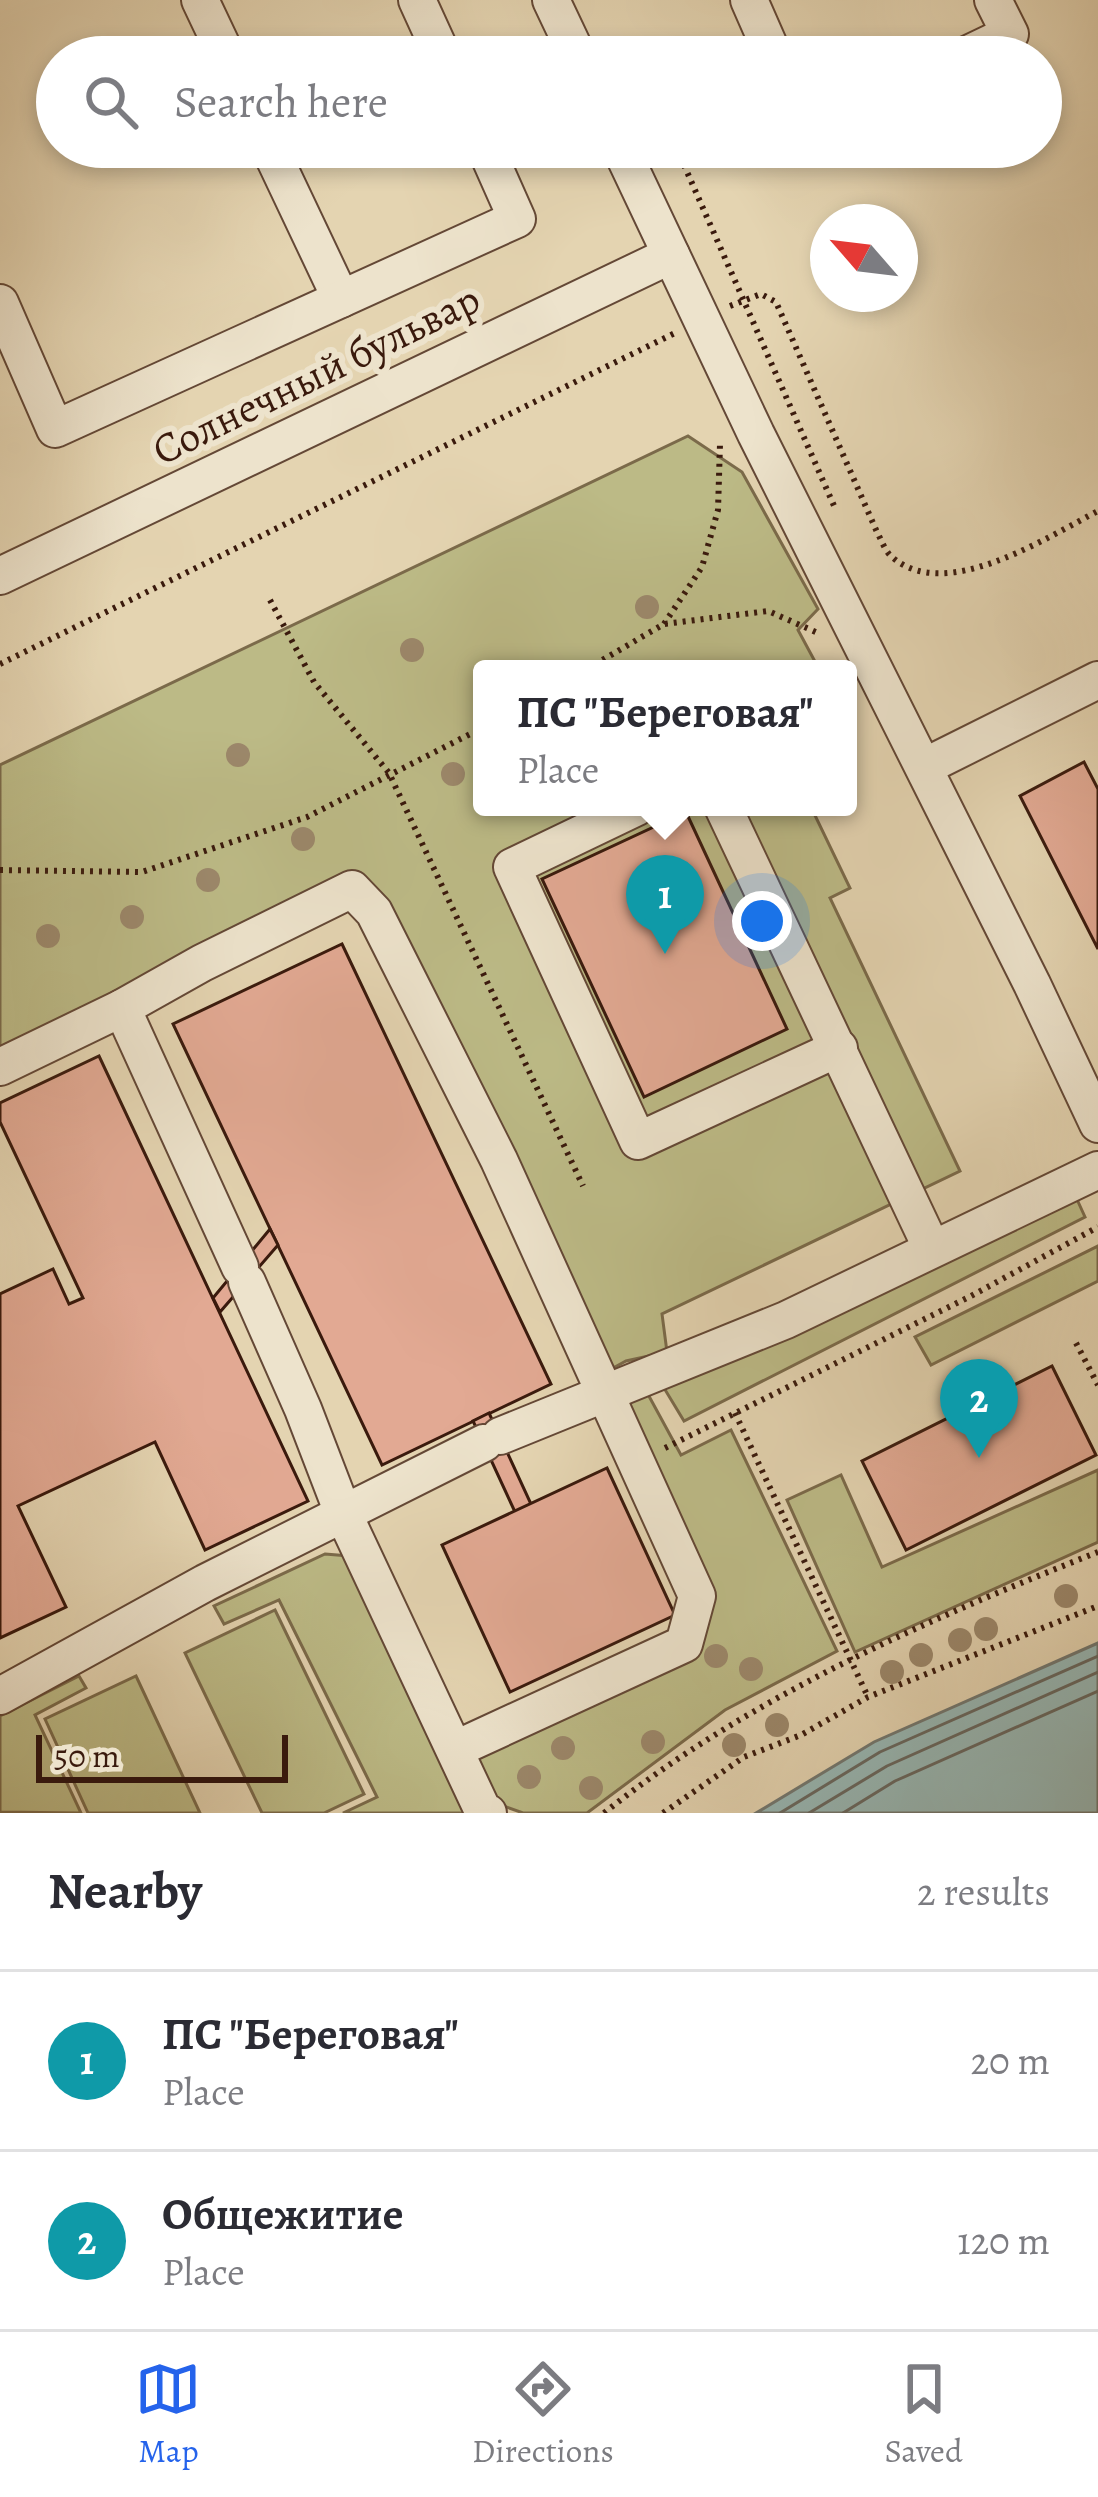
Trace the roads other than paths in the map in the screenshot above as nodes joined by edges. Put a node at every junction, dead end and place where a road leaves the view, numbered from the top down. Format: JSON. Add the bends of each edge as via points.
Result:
{"nodes":[{"id":1,"x":200,"y":0,"type":"edge"},
{"id":2,"x":417,"y":0,"type":"edge"},
{"id":3,"x":551,"y":0,"type":"edge"},
{"id":4,"x":749,"y":0,"type":"edge"},
{"id":5,"x":993,"y":0,"type":"edge"},
{"id":6,"x":216,"y":36,"type":"edge"},
{"id":7,"x":433,"y":36,"type":"edge"},
{"id":8,"x":568,"y":36,"type":"edge"},
{"id":9,"x":765,"y":36,"type":"edge"},
{"id":10,"x":1006,"y":36,"type":"edge"},
{"id":11,"x":279,"y":168,"type":"edge"},
{"id":12,"x":494,"y":168,"type":"edge"},
{"id":13,"x":630,"y":168,"type":"edge"},
{"id":14,"x":671,"y":254,"type":"junction"},
{"id":15,"x":341,"y":299,"type":"junction"},
{"id":16,"x":0,"y":304,"type":"edge"},
{"id":17,"x":0,"y":576,"type":"edge"},
{"id":18,"x":1095,"y":689,"type":"edge"},
{"id":19,"x":924,"y":767,"type":"junction"},
{"id":20,"x":618,"y":816,"type":"edge"},
{"id":21,"x":727,"y":816,"type":"edge"},
{"id":22,"x":122,"y":1008,"type":"junction"},
{"id":23,"x":839,"y":1048,"type":"junction"},
{"id":24,"x":0,"y":1067,"type":"edge"},
{"id":25,"x":1098,"y":1124,"type":"edge"},
{"id":26,"x":1098,"y":1170,"type":"edge"},
{"id":27,"x":932,"y":1249,"type":"junction"},
{"id":28,"x":602,"y":1394,"type":"junction"},
{"id":29,"x":343,"y":1513,"type":"junction"},
{"id":30,"x":0,"y":1696,"type":"edge"},
{"id":31,"x":456,"y":1749,"type":"junction"},
{"id":32,"x":488,"y":1813,"type":"edge"}],
"edges":[{"from":1,"to":6,"type":"street"},
{"from":2,"to":7,"type":"street"},
{"from":3,"to":8,"type":"street"},
{"from":4,"to":9,"type":"street"},
{"from":5,"to":10,"type":"street"},
{"from":11,"to":15,"type":"street"},
{"from":12,"to":15,"type":"street","via":[[518,219]]},
{"from":13,"to":14,"type":"street"},
{"from":14,"to":17,"type":"street","name":"Солнечный бульвар"},
{"from":14,"to":19,"type":"street","via":[[688,334]]},
{"from":15,"to":16,"type":"street","via":[[55,429]]},
{"from":18,"to":19,"type":"street"},
{"from":19,"to":25,"type":"street"},
{"from":20,"to":23,"type":"street","via":[[512,867],[638,1142]]},
{"from":21,"to":23,"type":"street"},
{"from":22,"to":24,"type":"street"},
{"from":22,"to":28,"type":"street","via":[[352,889],[374,912],[499,1160]]},
{"from":22,"to":29,"type":"street"},
{"from":23,"to":27,"type":"street"},
{"from":26,"to":27,"type":"street"},
{"from":27,"to":28,"type":"street"},
{"from":28,"to":29,"type":"street"},
{"from":28,"to":31,"type":"street","via":[[697,1596],[684,1644]]},
{"from":29,"to":30,"type":"street"},
{"from":29,"to":31,"type":"street"},
{"from":31,"to":32,"type":"street"}]}
